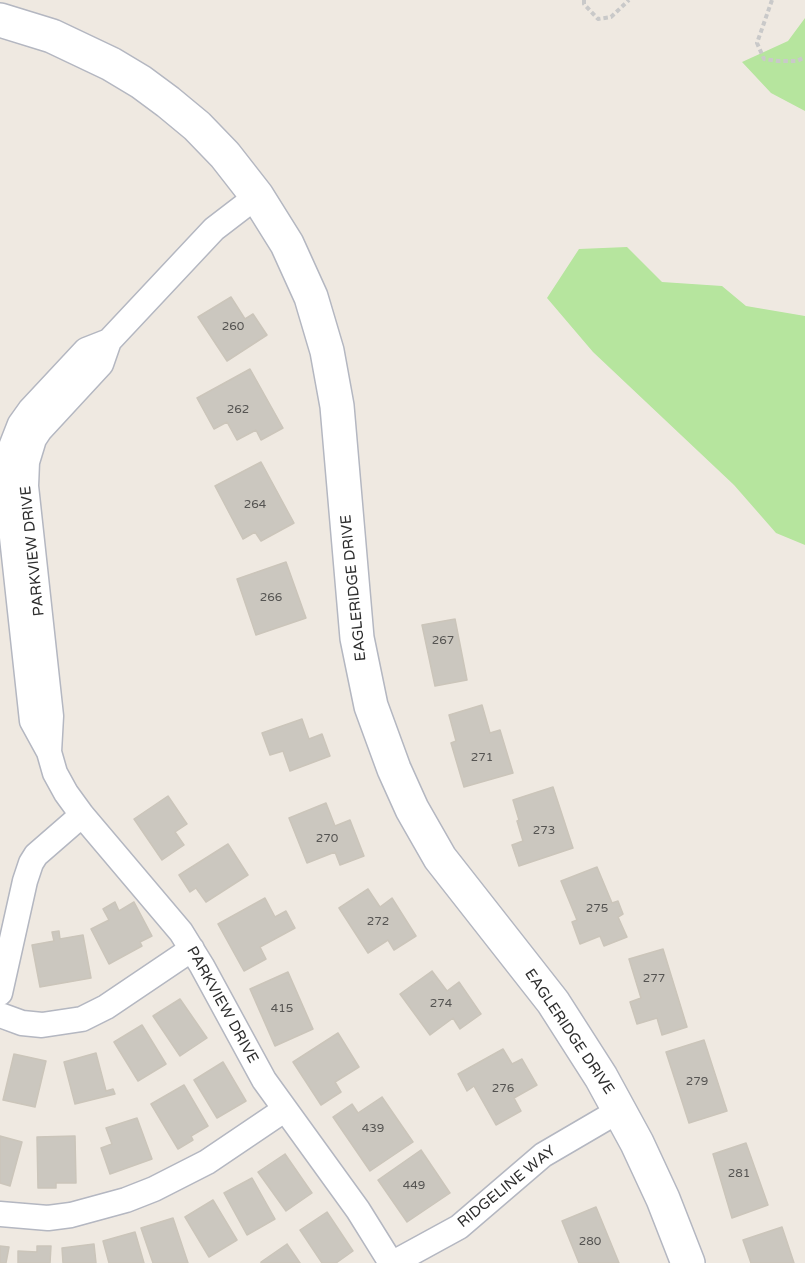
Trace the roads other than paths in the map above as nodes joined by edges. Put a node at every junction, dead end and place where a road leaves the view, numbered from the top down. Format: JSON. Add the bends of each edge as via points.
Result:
{"nodes":[{"id":1,"x":0,"y":20,"type":"edge"},
{"id":2,"x":257,"y":196,"type":"junction"},
{"id":3,"x":82,"y":815,"type":"junction"},
{"id":4,"x":192,"y":949,"type":"junction"},
{"id":5,"x":0,"y":993,"type":"edge"},
{"id":6,"x":0,"y":1015,"type":"edge"},
{"id":7,"x":284,"y":1110,"type":"junction"},
{"id":8,"x":620,"y":1110,"type":"junction"},
{"id":9,"x":0,"y":1214,"type":"edge"},
{"id":10,"x":392,"y":1263,"type":"edge"},
{"id":11,"x":688,"y":1263,"type":"edge"}],
"edges":[{"from":1,"to":2,"type":"main road","name":"EAGLERIDGE DRIVE","via":[[52,36],[141,82],[197,126]]},
{"from":2,"to":3,"type":"street","name":"PARKVIEW DRIVE","via":[[214,229],[109,341],[86,350],[30,410],[13,438],[6,466],[7,490],[32,721],[60,783]]},
{"from":2,"to":8,"type":"main road","name":"EAGLERIDGE DRIVE","via":[[299,269],[327,351],[337,406],[357,638],[371,706],[394,769],[440,858],[552,1002]]},
{"from":3,"to":4,"type":"street","name":"PARKVIEW DRIVE"},
{"from":3,"to":5,"type":"street","via":[[31,863]]},
{"from":4,"to":6,"type":"street","via":[[82,1019],[42,1025]]},
{"from":4,"to":7,"type":"street","name":"PARKVIEW DRIVE"},
{"from":7,"to":9,"type":"street","via":[[207,1162],[126,1200],[48,1218]]},
{"from":7,"to":10,"type":"street","name":"PARKVIEW DRIVE"},
{"from":8,"to":10,"type":"street","name":"RIDGELINE WAY","via":[[543,1155],[459,1227]]},
{"from":8,"to":11,"type":"main road","name":"EAGLERIDGE DRIVE","via":[[663,1199]]}]}
